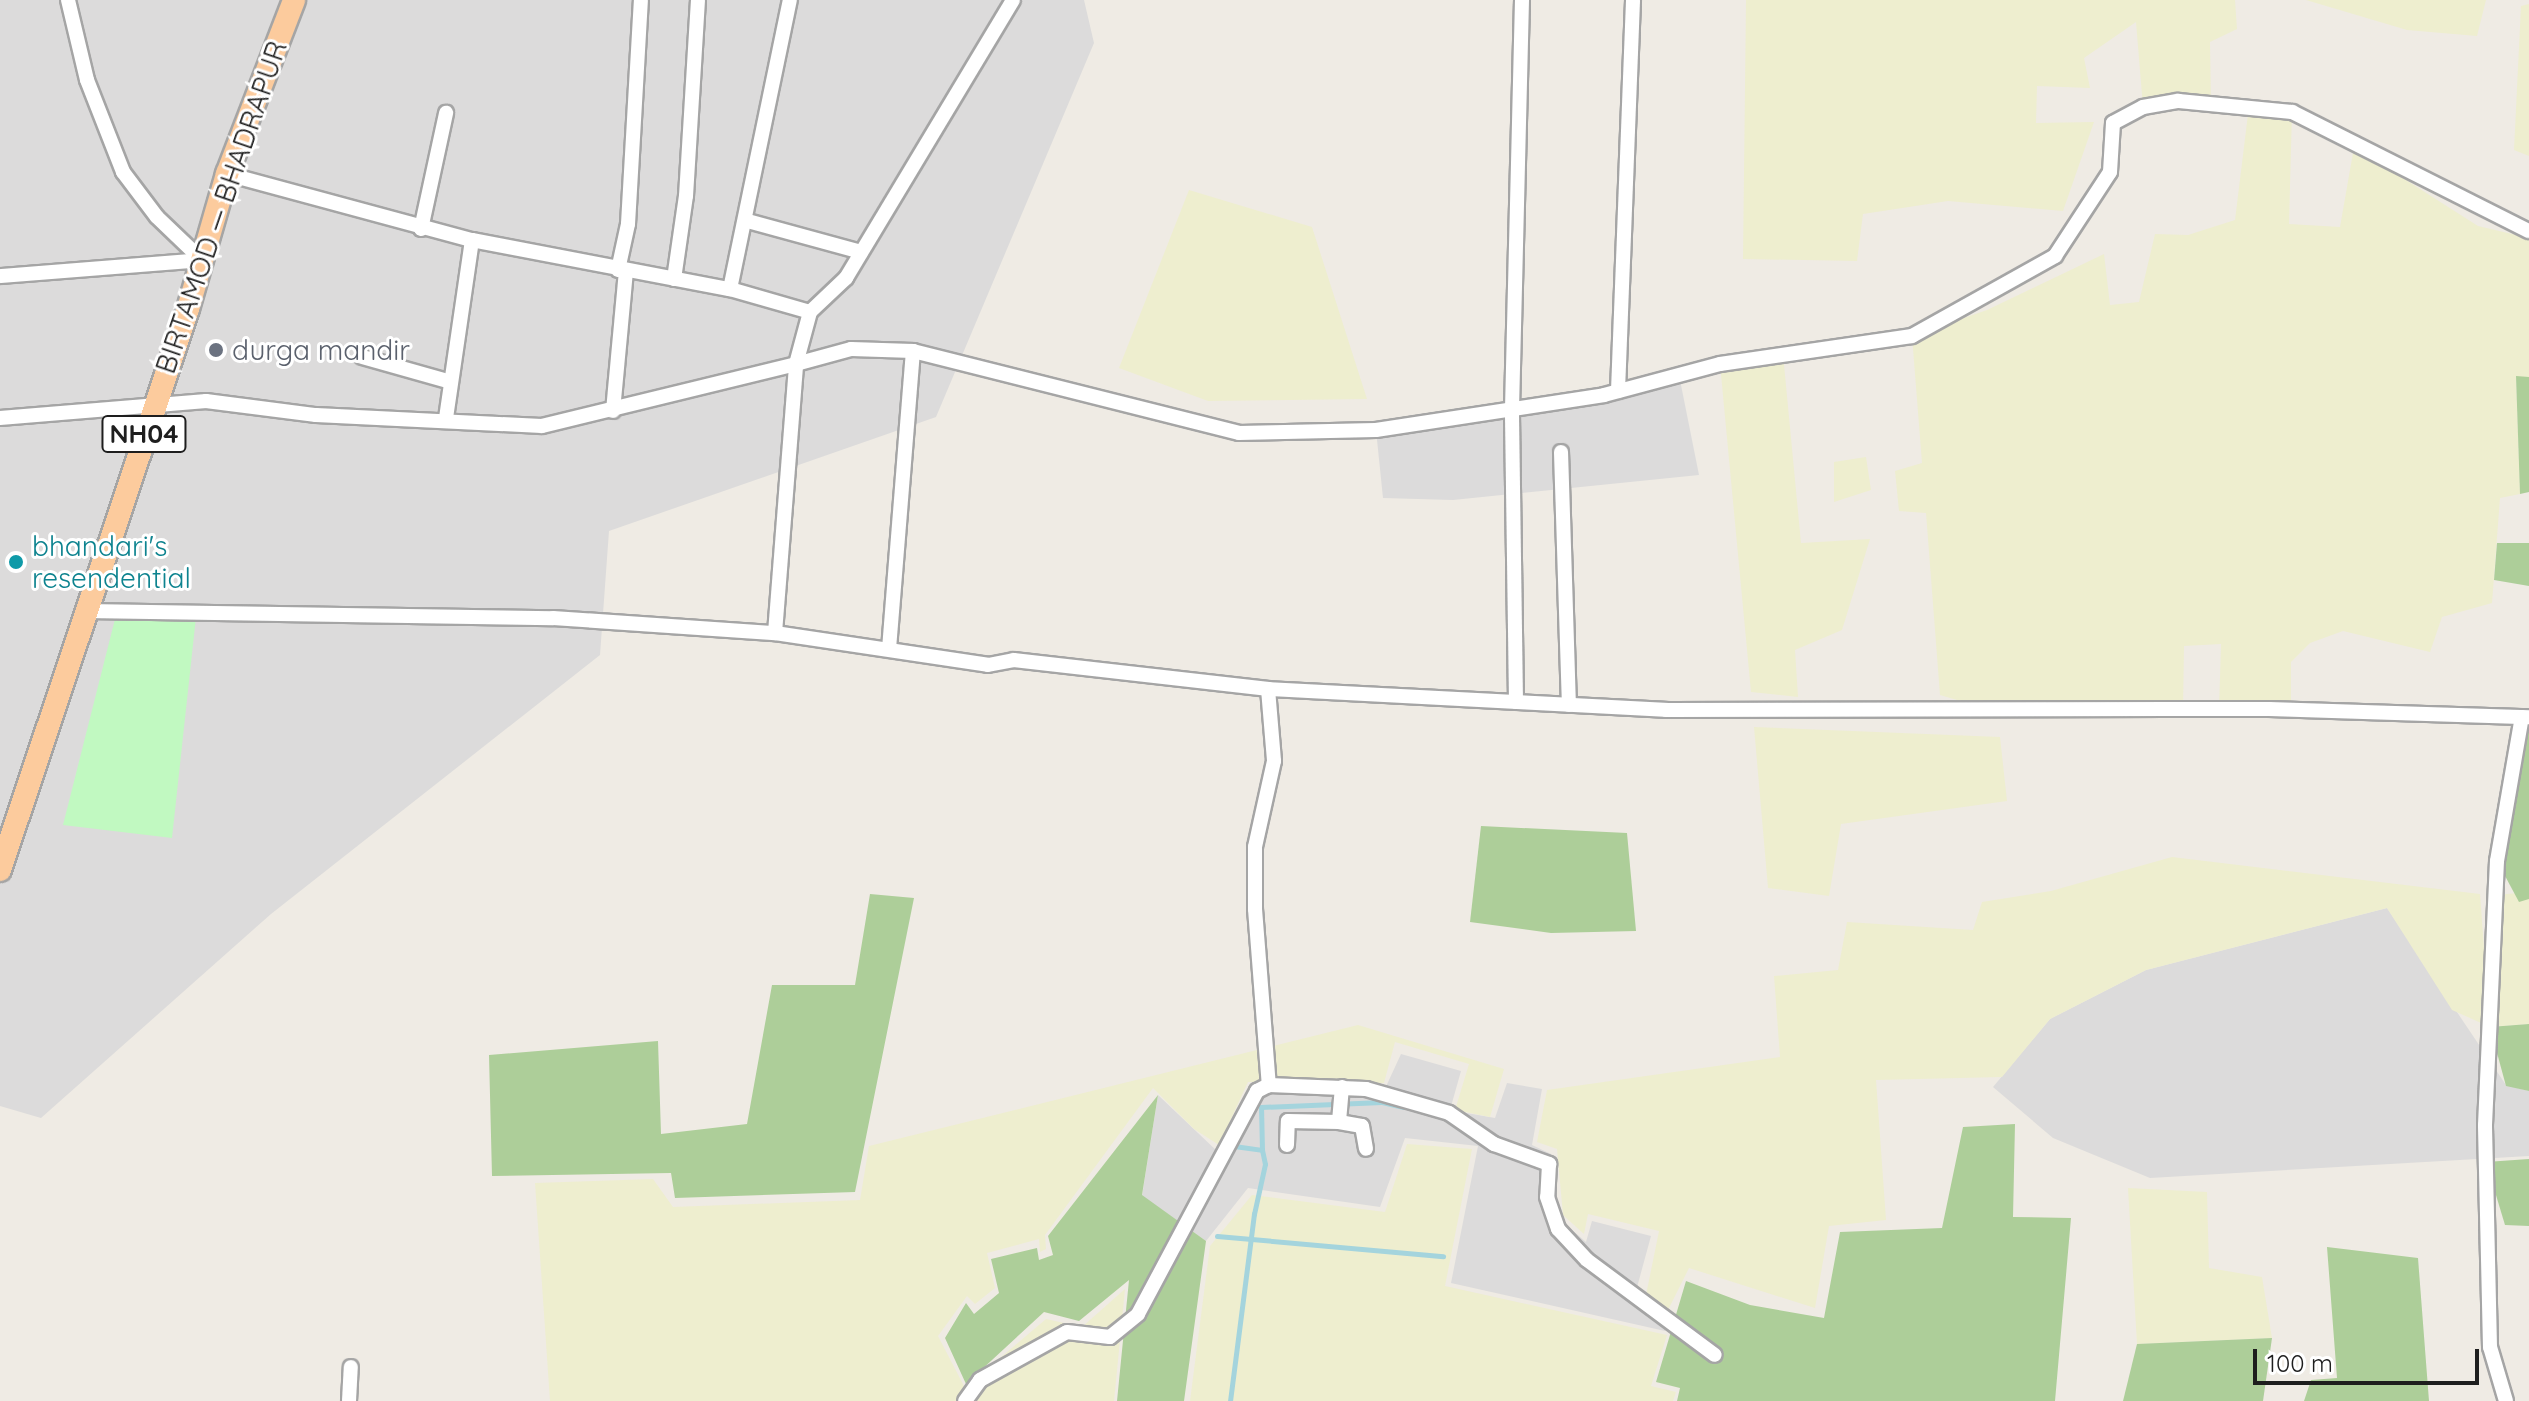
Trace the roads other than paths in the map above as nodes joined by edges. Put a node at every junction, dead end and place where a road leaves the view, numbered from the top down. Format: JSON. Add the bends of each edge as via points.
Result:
{"nodes":[{"id":1,"x":68,"y":0,"type":"edge"},
{"id":2,"x":294,"y":0,"type":"edge"},
{"id":3,"x":641,"y":0,"type":"edge"},
{"id":4,"x":698,"y":0,"type":"edge"},
{"id":5,"x":790,"y":0,"type":"edge"},
{"id":6,"x":1013,"y":0,"type":"edge"},
{"id":7,"x":1522,"y":0,"type":"edge"},
{"id":8,"x":1633,"y":0,"type":"edge"},
{"id":9,"x":446,"y":113,"type":"dead end"},
{"id":10,"x":227,"y":174,"type":"junction"},
{"id":11,"x":748,"y":221,"type":"junction"},
{"id":12,"x":421,"y":229,"type":"junction"},
{"id":13,"x":2529,"y":231,"type":"edge"},
{"id":14,"x":472,"y":240,"type":"junction"},
{"id":15,"x":861,"y":252,"type":"junction"},
{"id":16,"x":202,"y":260,"type":"junction"},
{"id":17,"x":622,"y":270,"type":"junction"},
{"id":18,"x":0,"y":276,"type":"edge"},
{"id":19,"x":674,"y":279,"type":"junction"},
{"id":20,"x":730,"y":289,"type":"junction"},
{"id":21,"x":810,"y":312,"type":"junction"},
{"id":22,"x":913,"y":351,"type":"junction"},
{"id":23,"x":362,"y":357,"type":"dead end"},
{"id":24,"x":796,"y":364,"type":"junction"},
{"id":25,"x":451,"y":382,"type":"junction"},
{"id":26,"x":1618,"y":391,"type":"junction"},
{"id":27,"x":154,"y":403,"type":"junction"},
{"id":28,"x":1512,"y":409,"type":"junction"},
{"id":29,"x":613,"y":411,"type":"junction"},
{"id":30,"x":0,"y":418,"type":"edge"},
{"id":31,"x":446,"y":419,"type":"junction"},
{"id":32,"x":1561,"y":452,"type":"dead end"},
{"id":33,"x":86,"y":611,"type":"junction"},
{"id":34,"x":775,"y":633,"type":"junction"},
{"id":35,"x":889,"y":649,"type":"junction"},
{"id":36,"x":1268,"y":689,"type":"junction"},
{"id":37,"x":1516,"y":702,"type":"junction"},
{"id":38,"x":1569,"y":705,"type":"junction"},
{"id":39,"x":2525,"y":717,"type":"edge"},
{"id":40,"x":0,"y":870,"type":"edge"},
{"id":41,"x":1269,"y":1085,"type":"junction"},
{"id":42,"x":1342,"y":1087,"type":"junction"},
{"id":43,"x":1339,"y":1122,"type":"junction"},
{"id":44,"x":1287,"y":1145,"type":"dead end"},
{"id":45,"x":1366,"y":1149,"type":"dead end"},
{"id":46,"x":1715,"y":1355,"type":"dead end"},
{"id":47,"x":351,"y":1367,"type":"dead end"},
{"id":48,"x":349,"y":1401,"type":"edge"},
{"id":49,"x":965,"y":1401,"type":"edge"},
{"id":50,"x":2506,"y":1401,"type":"edge"}],
"edges":[{"from":1,"to":16,"type":"street","via":[[87,80],[123,172],[157,217]]},
{"from":2,"to":10,"type":"main road","name":"BIRTAMOD — BHADRAPUR","number":"NH04"},
{"from":3,"to":17,"type":"street"},
{"from":4,"to":19,"type":"street","via":[[686,196]]},
{"from":5,"to":11,"type":"street"},
{"from":6,"to":15,"type":"street"},
{"from":7,"to":28,"type":"street"},
{"from":8,"to":26,"type":"street"},
{"from":9,"to":12,"type":"street"},
{"from":10,"to":12,"type":"street"},
{"from":10,"to":16,"type":"main road","name":"BIRTAMOD — BHADRAPUR","number":"NH04"},
{"from":11,"to":15,"type":"street"},
{"from":11,"to":20,"type":"street"},
{"from":12,"to":14,"type":"street"},
{"from":13,"to":26,"type":"street","via":[[2292,112],[2178,101],[2143,107],[2113,123],[2110,172],[2055,256],[1912,336],[1720,364]]},
{"from":14,"to":17,"type":"street"},
{"from":14,"to":25,"type":"street"},
{"from":15,"to":21,"type":"street","via":[[832,296]]},
{"from":16,"to":18,"type":"street"},
{"from":16,"to":27,"type":"main road","name":"BIRTAMOD — BHADRAPUR","number":"NH04"},
{"from":17,"to":19,"type":"street"},
{"from":17,"to":29,"type":"street"},
{"from":19,"to":20,"type":"street"},
{"from":20,"to":21,"type":"street"},
{"from":21,"to":24,"type":"street"},
{"from":22,"to":24,"type":"street","via":[[851,349]]},
{"from":22,"to":28,"type":"street","via":[[1019,382],[1239,433],[1376,430]]},
{"from":22,"to":35,"type":"street"},
{"from":23,"to":25,"type":"street"},
{"from":24,"to":29,"type":"street"},
{"from":24,"to":34,"type":"street"},
{"from":25,"to":31,"type":"street"},
{"from":26,"to":28,"type":"street"},
{"from":27,"to":30,"type":"street"},
{"from":27,"to":31,"type":"street","via":[[206,401],[316,415]]},
{"from":27,"to":33,"type":"main road","name":"BIRTAMOD — BHADRAPUR","number":"NH04"},
{"from":28,"to":37,"type":"street"},
{"from":29,"to":31,"type":"street","via":[[542,426]]},
{"from":32,"to":38,"type":"street"},
{"from":33,"to":34,"type":"street","via":[[553,618]]},
{"from":33,"to":40,"type":"main road","name":"BIRTAMOD — BHADRAPUR","number":"NH04"},
{"from":34,"to":35,"type":"street"},
{"from":35,"to":36,"type":"street","via":[[988,665],[1014,660]]},
{"from":36,"to":37,"type":"street"},
{"from":36,"to":41,"type":"street","via":[[1274,761],[1255,847],[1255,909]]},
{"from":37,"to":38,"type":"street"},
{"from":38,"to":39,"type":"street","via":[[1983,712],[2269,709]]},
{"from":39,"to":50,"type":"street","via":[[2497,861],[2485,1125],[2490,1347]]},
{"from":41,"to":42,"type":"street"},
{"from":41,"to":49,"type":"street","via":[[1257,1091],[1138,1314],[1110,1337],[1067,1332],[980,1380]]},
{"from":42,"to":43,"type":"street"},
{"from":42,"to":46,"type":"street","via":[[1449,1113],[1494,1144],[1549,1164],[1547,1197],[1558,1229],[1587,1260]]},
{"from":43,"to":44,"type":"street","via":[[1288,1121]]},
{"from":43,"to":45,"type":"street","via":[[1362,1126]]},
{"from":47,"to":48,"type":"street"}]}
